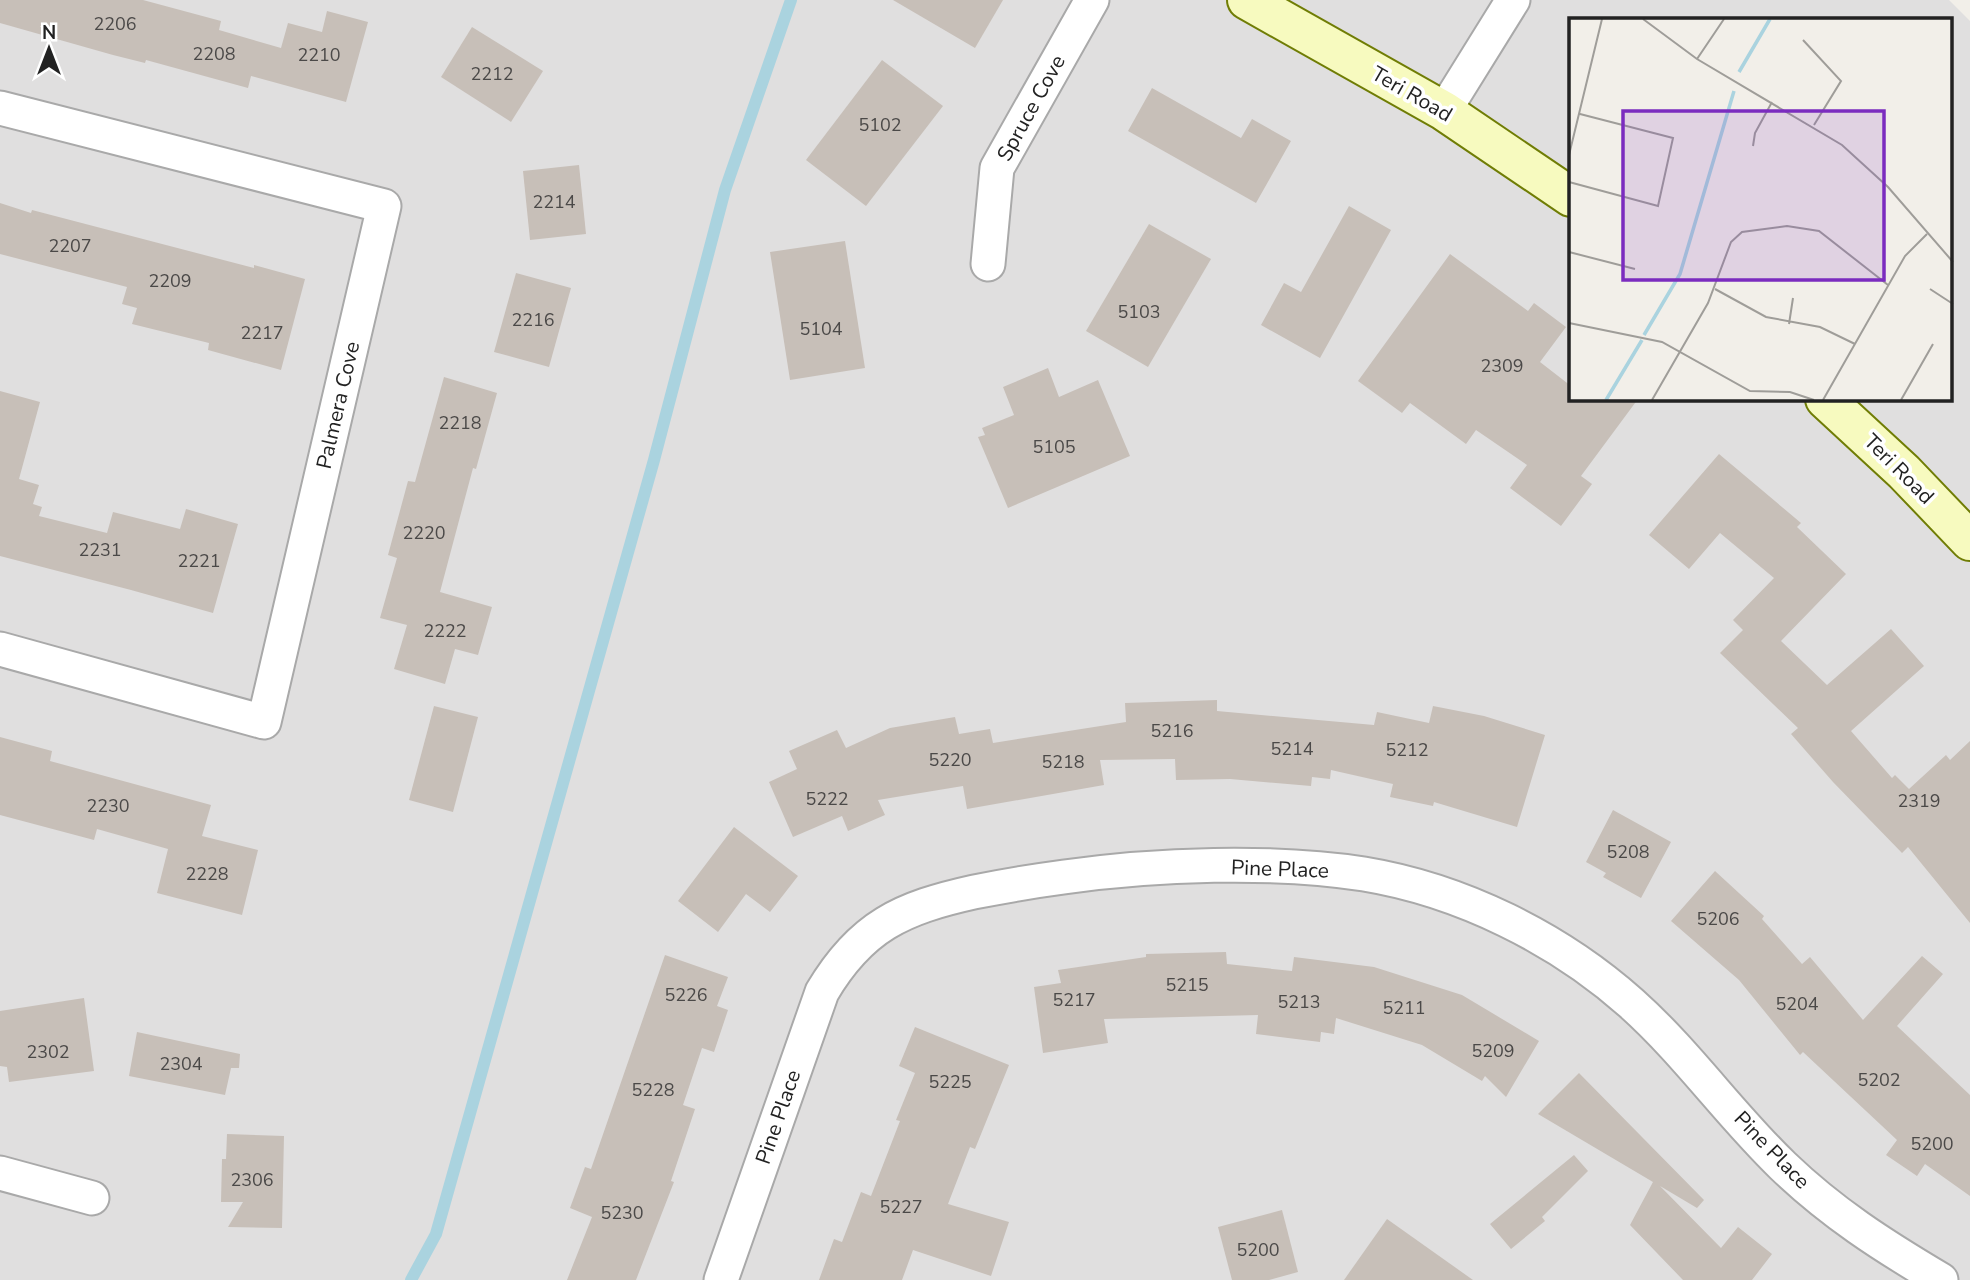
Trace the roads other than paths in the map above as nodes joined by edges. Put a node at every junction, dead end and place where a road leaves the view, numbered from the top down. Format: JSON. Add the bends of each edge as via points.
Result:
{"nodes":[{"id":1,"x":1092,"y":0,"type":"edge"},
{"id":2,"x":1247,"y":0,"type":"edge"},
{"id":3,"x":1513,"y":0,"type":"edge"},
{"id":4,"x":0,"y":108,"type":"edge"},
{"id":5,"x":1444,"y":111,"type":"junction"},
{"id":6,"x":1569,"y":196,"type":"edge"},
{"id":7,"x":988,"y":264,"type":"dead end"},
{"id":8,"x":1827,"y":401,"type":"edge"},
{"id":9,"x":1970,"y":541,"type":"edge"},
{"id":10,"x":0,"y":649,"type":"edge"},
{"id":11,"x":0,"y":1173,"type":"edge"},
{"id":12,"x":92,"y":1198,"type":"dead end"},
{"id":13,"x":721,"y":1280,"type":"edge"},
{"id":14,"x":1941,"y":1280,"type":"edge"}],
"edges":[{"from":1,"to":7,"type":"street","name":"Spruce Cove","via":[[997,168]]},
{"from":2,"to":5,"type":"street","name":"Teri Road"},
{"from":3,"to":5,"type":"street"},
{"from":4,"to":10,"type":"street","name":"Palmera Cove","via":[[384,206],[264,722]]},
{"from":5,"to":6,"type":"street","name":"Teri Road"},
{"from":8,"to":9,"type":"street","name":"Teri Road"},
{"from":11,"to":12,"type":"street"},
{"from":13,"to":14,"type":"street","name":"Pine Place","via":[[822,992],[845,958],[873,931],[925,904],[1020,882],[1094,873],[1245,866],[1366,875],[1433,892],[1532,934],[1630,1002],[1822,1202]]}]}
